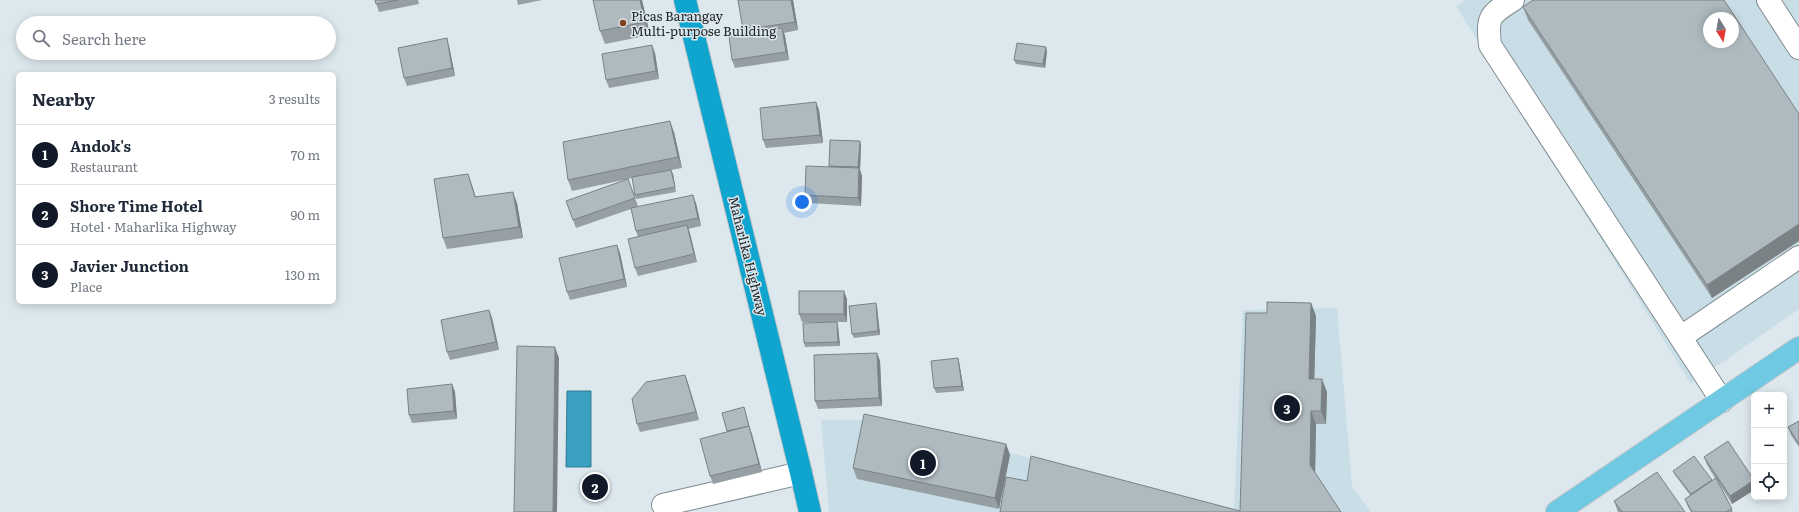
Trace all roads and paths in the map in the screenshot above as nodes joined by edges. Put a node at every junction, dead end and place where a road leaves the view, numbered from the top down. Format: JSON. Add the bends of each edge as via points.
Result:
{"nodes":[{"id":1,"x":685,"y":0,"type":"edge"},
{"id":2,"x":1512,"y":0,"type":"edge"},
{"id":3,"x":1768,"y":0,"type":"edge"},
{"id":4,"x":1799,"y":48,"type":"edge"},
{"id":5,"x":1799,"y":258,"type":"edge"},
{"id":6,"x":1681,"y":337,"type":"junction"},
{"id":7,"x":1799,"y":348,"type":"edge"},
{"id":8,"x":1722,"y":401,"type":"junction"},
{"id":9,"x":801,"y":473,"type":"junction"},
{"id":10,"x":663,"y":505,"type":"dead end"},
{"id":11,"x":810,"y":512,"type":"edge"},
{"id":12,"x":1557,"y":512,"type":"edge"}],
"edges":[{"from":1,"to":9,"type":"highway","name":"Maharlika Highway"},
{"from":2,"to":6,"type":"lane","via":[[1494,12],[1488,26],[1490,45]]},
{"from":3,"to":4,"type":"lane"},
{"from":5,"to":6,"type":"lane"},
{"from":6,"to":8,"type":"lane"},
{"from":7,"to":8,"type":"main road"},
{"from":8,"to":12,"type":"main road"},
{"from":9,"to":10,"type":"lane"},
{"from":9,"to":11,"type":"highway","name":"Maharlika Highway"}]}
